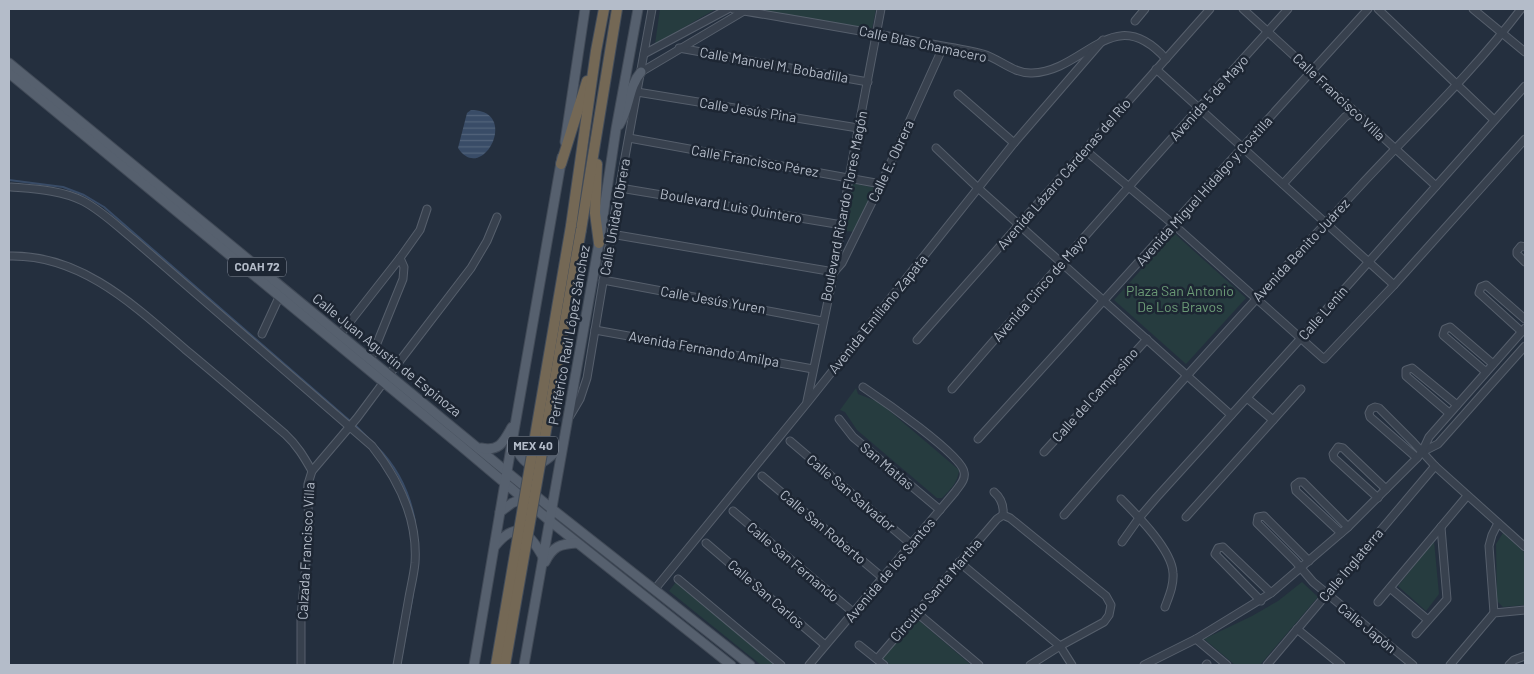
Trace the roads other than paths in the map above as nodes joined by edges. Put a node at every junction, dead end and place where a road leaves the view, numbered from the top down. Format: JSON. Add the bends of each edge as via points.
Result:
{"nodes":[{"id":1,"x":585,"y":9,"type":"edge"},
{"id":2,"x":604,"y":9,"type":"edge"},
{"id":3,"x":616,"y":9,"type":"edge"},
{"id":4,"x":638,"y":9,"type":"edge"},
{"id":5,"x":652,"y":9,"type":"edge"},
{"id":6,"x":728,"y":9,"type":"edge"},
{"id":7,"x":733,"y":9,"type":"edge"},
{"id":8,"x":881,"y":9,"type":"edge"},
{"id":9,"x":1145,"y":9,"type":"edge"},
{"id":10,"x":1210,"y":9,"type":"edge"},
{"id":11,"x":1243,"y":9,"type":"edge"},
{"id":12,"x":1288,"y":9,"type":"edge"},
{"id":13,"x":1368,"y":9,"type":"edge"},
{"id":14,"x":1378,"y":9,"type":"edge"},
{"id":15,"x":1473,"y":9,"type":"edge"},
{"id":16,"x":1522,"y":9,"type":"edge"},
{"id":17,"x":745,"y":10,"type":"edge"},
{"id":18,"x":1135,"y":21,"type":"dead end"},
{"id":19,"x":1268,"y":31,"type":"junction"},
{"id":20,"x":1503,"y":33,"type":"junction"},
{"id":21,"x":876,"y":34,"type":"junction"},
{"id":22,"x":1103,"y":40,"type":"junction"},
{"id":23,"x":943,"y":47,"type":"junction"},
{"id":24,"x":679,"y":48,"type":"junction"},
{"id":25,"x":596,"y":51,"type":"junction"},
{"id":26,"x":1525,"y":52,"type":"edge"},
{"id":27,"x":644,"y":54,"type":"junction"},
{"id":28,"x":1166,"y":59,"type":"junction"},
{"id":29,"x":9,"y":63,"type":"edge"},
{"id":30,"x":1156,"y":69,"type":"junction"},
{"id":31,"x":641,"y":72,"type":"junction"},
{"id":32,"x":1311,"y":72,"type":"junction"},
{"id":33,"x":9,"y":73,"type":"edge"},
{"id":34,"x":868,"y":82,"type":"junction"},
{"id":35,"x":1457,"y":84,"type":"junction"},
{"id":36,"x":1525,"y":86,"type":"edge"},
{"id":37,"x":637,"y":92,"type":"junction"},
{"id":38,"x":958,"y":94,"type":"dead end"},
{"id":39,"x":1200,"y":108,"type":"junction"},
{"id":40,"x":600,"y":109,"type":"junction"},
{"id":41,"x":1354,"y":111,"type":"junction"},
{"id":42,"x":1494,"y":120,"type":"junction"},
{"id":43,"x":858,"y":128,"type":"junction"},
{"id":44,"x":616,"y":129,"type":"junction"},
{"id":45,"x":629,"y":138,"type":"junction"},
{"id":46,"x":1525,"y":139,"type":"edge"},
{"id":47,"x":1014,"y":143,"type":"junction"},
{"id":48,"x":1243,"y":147,"type":"junction"},
{"id":49,"x":936,"y":148,"type":"dead end"},
{"id":50,"x":1395,"y":148,"type":"junction"},
{"id":51,"x":1085,"y":150,"type":"junction"},
{"id":52,"x":561,"y":164,"type":"junction"},
{"id":53,"x":849,"y":178,"type":"junction"},
{"id":54,"x":881,"y":184,"type":"junction"},
{"id":55,"x":1283,"y":184,"type":"junction"},
{"id":56,"x":1436,"y":186,"type":"junction"},
{"id":57,"x":11,"y":187,"type":"dead end"},
{"id":58,"x":620,"y":188,"type":"junction"},
{"id":59,"x":978,"y":188,"type":"junction"},
{"id":60,"x":1129,"y":188,"type":"junction"},
{"id":61,"x":427,"y":209,"type":"dead end"},
{"id":62,"x":497,"y":217,"type":"dead end"},
{"id":63,"x":1326,"y":223,"type":"junction"},
{"id":64,"x":842,"y":225,"type":"junction"},
{"id":65,"x":1019,"y":225,"type":"junction"},
{"id":66,"x":1174,"y":225,"type":"junction"},
{"id":67,"x":611,"y":234,"type":"junction"},
{"id":68,"x":599,"y":243,"type":"junction"},
{"id":69,"x":1525,"y":247,"type":"edge"},
{"id":70,"x":9,"y":256,"type":"edge"},
{"id":71,"x":400,"y":258,"type":"junction"},
{"id":72,"x":1368,"y":261,"type":"junction"},
{"id":73,"x":1061,"y":262,"type":"junction"},
{"id":74,"x":1525,"y":262,"type":"edge"},
{"id":75,"x":834,"y":272,"type":"junction"},
{"id":76,"x":603,"y":280,"type":"junction"},
{"id":77,"x":1394,"y":285,"type":"junction"},
{"id":78,"x":281,"y":292,"type":"junction"},
{"id":79,"x":1256,"y":298,"type":"junction"},
{"id":80,"x":1104,"y":300,"type":"junction"},
{"id":81,"x":1525,"y":319,"type":"edge"},
{"id":82,"x":822,"y":321,"type":"junction"},
{"id":83,"x":1521,"y":329,"type":"edge"},
{"id":84,"x":594,"y":330,"type":"junction"},
{"id":85,"x":262,"y":334,"type":"dead end"},
{"id":86,"x":337,"y":338,"type":"junction"},
{"id":87,"x":1301,"y":338,"type":"junction"},
{"id":88,"x":1147,"y":339,"type":"junction"},
{"id":89,"x":917,"y":340,"type":"dead end"},
{"id":90,"x":1525,"y":346,"type":"edge"},
{"id":91,"x":368,"y":364,"type":"junction"},
{"id":92,"x":1493,"y":364,"type":"junction"},
{"id":93,"x":814,"y":369,"type":"junction"},
{"id":94,"x":1486,"y":372,"type":"junction"},
{"id":95,"x":1186,"y":375,"type":"junction"},
{"id":96,"x":386,"y":378,"type":"junction"},
{"id":97,"x":863,"y":387,"type":"dead end"},
{"id":98,"x":1301,"y":388,"type":"dead end"},
{"id":99,"x":952,"y":389,"type":"dead end"},
{"id":100,"x":1247,"y":398,"type":"junction"},
{"id":101,"x":807,"y":403,"type":"junction"},
{"id":102,"x":1457,"y":405,"type":"junction"},
{"id":103,"x":1449,"y":413,"type":"junction"},
{"id":104,"x":1231,"y":415,"type":"junction"},
{"id":105,"x":839,"y":419,"type":"dead end"},
{"id":106,"x":1272,"y":420,"type":"junction"},
{"id":107,"x":567,"y":421,"type":"junction"},
{"id":108,"x":515,"y":423,"type":"junction"},
{"id":109,"x":351,"y":426,"type":"junction"},
{"id":110,"x":512,"y":439,"type":"junction"},
{"id":111,"x":978,"y":439,"type":"dead end"},
{"id":112,"x":790,"y":441,"type":"dead end"},
{"id":113,"x":563,"y":444,"type":"junction"},
{"id":114,"x":479,"y":448,"type":"junction"},
{"id":115,"x":1044,"y":452,"type":"dead end"},
{"id":116,"x":1422,"y":452,"type":"junction"},
{"id":117,"x":1417,"y":458,"type":"junction"},
{"id":118,"x":1435,"y":466,"type":"junction"},
{"id":119,"x":506,"y":470,"type":"junction"},
{"id":120,"x":312,"y":471,"type":"junction"},
{"id":121,"x":762,"y":476,"type":"dead end"},
{"id":122,"x":504,"y":483,"type":"junction"},
{"id":123,"x":1386,"y":489,"type":"junction"},
{"id":124,"x":994,"y":492,"type":"dead end"},
{"id":125,"x":1467,"y":496,"type":"junction"},
{"id":126,"x":1378,"y":498,"type":"junction"},
{"id":127,"x":522,"y":499,"type":"junction"},
{"id":128,"x":1121,"y":499,"type":"dead end"},
{"id":129,"x":552,"y":509,"type":"junction"},
{"id":130,"x":940,"y":510,"type":"junction"},
{"id":131,"x":733,"y":511,"type":"dead end"},
{"id":132,"x":500,"y":512,"type":"junction"},
{"id":133,"x":1064,"y":515,"type":"dead end"},
{"id":134,"x":1003,"y":516,"type":"junction"},
{"id":135,"x":1186,"y":517,"type":"dead end"},
{"id":136,"x":1139,"y":518,"type":"junction"},
{"id":137,"x":550,"y":521,"type":"junction"},
{"id":138,"x":1498,"y":523,"type":"junction"},
{"id":139,"x":1348,"y":527,"type":"junction"},
{"id":140,"x":1441,"y":527,"type":"junction"},
{"id":141,"x":1341,"y":533,"type":"junction"},
{"id":142,"x":577,"y":542,"type":"junction"},
{"id":143,"x":706,"y":542,"type":"dead end"},
{"id":144,"x":1122,"y":542,"type":"dead end"},
{"id":145,"x":912,"y":544,"type":"junction"},
{"id":146,"x":494,"y":547,"type":"junction"},
{"id":147,"x":1525,"y":547,"type":"edge"},
{"id":148,"x":543,"y":557,"type":"junction"},
{"id":149,"x":959,"y":562,"type":"junction"},
{"id":150,"x":1309,"y":562,"type":"junction"},
{"id":151,"x":1301,"y":568,"type":"junction"},
{"id":152,"x":541,"y":572,"type":"junction"},
{"id":153,"x":883,"y":578,"type":"junction"},
{"id":154,"x":678,"y":579,"type":"dead end"},
{"id":155,"x":1390,"y":588,"type":"junction"},
{"id":156,"x":635,"y":589,"type":"junction"},
{"id":157,"x":655,"y":589,"type":"junction"},
{"id":158,"x":1272,"y":593,"type":"junction"},
{"id":159,"x":1326,"y":594,"type":"junction"},
{"id":160,"x":1261,"y":601,"type":"junction"},
{"id":161,"x":1378,"y":602,"type":"dead end"},
{"id":162,"x":1165,"y":607,"type":"dead end"},
{"id":163,"x":1525,"y":610,"type":"edge"},
{"id":164,"x":662,"y":611,"type":"junction"},
{"id":165,"x":854,"y":612,"type":"junction"},
{"id":166,"x":916,"y":612,"type":"junction"},
{"id":167,"x":1494,"y":613,"type":"junction"},
{"id":168,"x":1428,"y":620,"type":"junction"},
{"id":169,"x":1297,"y":629,"type":"junction"},
{"id":170,"x":1416,"y":634,"type":"dead end"},
{"id":171,"x":1196,"y":639,"type":"junction"},
{"id":172,"x":859,"y":645,"type":"dead end"},
{"id":173,"x":825,"y":646,"type":"junction"},
{"id":174,"x":1060,"y":646,"type":"junction"},
{"id":175,"x":1525,"y":656,"type":"edge"},
{"id":176,"x":876,"y":659,"type":"junction"},
{"id":177,"x":301,"y":665,"type":"edge"},
{"id":178,"x":396,"y":665,"type":"edge"},
{"id":179,"x":474,"y":665,"type":"edge"},
{"id":180,"x":496,"y":665,"type":"edge"},
{"id":181,"x":505,"y":665,"type":"edge"},
{"id":182,"x":524,"y":665,"type":"edge"},
{"id":183,"x":731,"y":665,"type":"edge"},
{"id":184,"x":750,"y":665,"type":"edge"},
{"id":185,"x":781,"y":665,"type":"edge"},
{"id":186,"x":809,"y":665,"type":"edge"},
{"id":187,"x":884,"y":665,"type":"edge"},
{"id":188,"x":979,"y":665,"type":"edge"},
{"id":189,"x":1030,"y":665,"type":"edge"},
{"id":190,"x":1072,"y":665,"type":"edge"},
{"id":191,"x":1144,"y":665,"type":"edge"},
{"id":192,"x":1227,"y":665,"type":"edge"},
{"id":193,"x":1268,"y":665,"type":"edge"},
{"id":194,"x":1341,"y":665,"type":"edge"},
{"id":195,"x":1413,"y":665,"type":"edge"},
{"id":196,"x":1450,"y":665,"type":"edge"},
{"id":197,"x":1509,"y":665,"type":"edge"}],
"edges":[{"from":1,"to":52,"type":"main road"},
{"from":2,"to":25,"type":"highway","name":"Periférico Raúl López Sánchez","number":"MEX 40"},
{"from":3,"to":40,"type":"highway","name":"Periférico Raúl López Sánchez","number":"MEX 40"},
{"from":4,"to":44,"type":"main road","name":"Periférico Raúl López Sánchez"},
{"from":5,"to":27,"type":"street","name":"Calle Unidad Obrera"},
{"from":6,"to":27,"type":"street"},
{"from":7,"to":17,"type":"street","name":"Calle Blas Chamacero"},
{"from":8,"to":21,"type":"street","name":"Boulevard Ricardo Flores Magón"},
{"from":9,"to":18,"type":"street"},
{"from":10,"to":28,"type":"street","name":"Avenida Lázaro Cárdenas del Río"},
{"from":11,"to":19,"type":"street","name":"Calle Francisco Villa"},
{"from":12,"to":19,"type":"street","name":"Avenida 5 de Mayo"},
{"from":13,"to":32,"type":"street","name":"Avenida Miguel Hidalgo y Costilla"},
{"from":14,"to":35,"type":"street"},
{"from":15,"to":20,"type":"street"},
{"from":16,"to":20,"type":"street","name":"Avenida Benito Juárez"},
{"from":17,"to":21,"type":"street","name":"Calle Blas Chamacero"},
{"from":17,"to":24,"type":"street"},
{"from":19,"to":32,"type":"street","name":"Calle Francisco Villa"},
{"from":19,"to":39,"type":"street","name":"Avenida 5 de Mayo"},
{"from":20,"to":26,"type":"street"},
{"from":20,"to":35,"type":"street","name":"Avenida Benito Juárez"},
{"from":21,"to":23,"type":"street","name":"Calle Blas Chamacero"},
{"from":21,"to":34,"type":"street","name":"Boulevard Ricardo Flores Magón"},
{"from":22,"to":23,"type":"street","name":"Calle Blas Chamacero","via":[[1062,65],[1031,73],[1020,72],[984,55]]},
{"from":22,"to":28,"type":"street","name":"Calle Blas Chamacero","via":[[1121,34],[1140,37]]},
{"from":22,"to":47,"type":"street","name":"Avenida Emiliano Zapata"},
{"from":23,"to":54,"type":"street","name":"Calle E. Obrera"},
{"from":24,"to":31,"type":"street"},
{"from":24,"to":34,"type":"street","name":"Calle Manuel M. Bobadilla"},
{"from":25,"to":52,"type":"highway"},
{"from":25,"to":180,"type":"highway","name":"Periférico Raúl López Sánchez","number":"MEX 40","bridge":true,"via":[[571,226]]},
{"from":27,"to":31,"type":"street","name":"Calle Unidad Obrera"},
{"from":28,"to":30,"type":"street","name":"Avenida Lázaro Cárdenas del Río"},
{"from":29,"to":78,"type":"main road","name":"Calle Juan Agustín de Espinoza","number":"COAH 72"},
{"from":30,"to":39,"type":"street"},
{"from":30,"to":51,"type":"street","name":"Avenida Lázaro Cárdenas del Río"},
{"from":31,"to":37,"type":"street","name":"Calle Unidad Obrera"},
{"from":31,"to":44,"type":"main road","via":[[634,81],[626,111]]},
{"from":32,"to":41,"type":"street","name":"Calle Francisco Villa"},
{"from":32,"to":48,"type":"street","name":"Avenida Miguel Hidalgo y Costilla"},
{"from":33,"to":78,"type":"main road","name":"Calle Juan Agustín de Espinoza","number":"COAH 72"},
{"from":34,"to":43,"type":"street","name":"Boulevard Ricardo Flores Magón"},
{"from":35,"to":42,"type":"street"},
{"from":35,"to":50,"type":"street","name":"Avenida Benito Juárez"},
{"from":36,"to":42,"type":"street","name":"Calle Lenin"},
{"from":37,"to":43,"type":"street","name":"Calle Jesús Pina"},
{"from":37,"to":45,"type":"street","name":"Calle Unidad Obrera"},
{"from":38,"to":47,"type":"street"},
{"from":39,"to":48,"type":"street"},
{"from":39,"to":60,"type":"street","name":"Avenida 5 de Mayo"},
{"from":40,"to":68,"type":"highway","via":[[595,213]]},
{"from":40,"to":181,"type":"highway","name":"Periférico Raúl López Sánchez","number":"MEX 40","bridge":true},
{"from":41,"to":50,"type":"street","name":"Calle Francisco Villa"},
{"from":41,"to":55,"type":"street"},
{"from":42,"to":56,"type":"street","name":"Calle Lenin"},
{"from":43,"to":53,"type":"street","name":"Boulevard Ricardo Flores Magón"},
{"from":44,"to":68,"type":"main road","name":"Periférico Raúl López Sánchez"},
{"from":45,"to":53,"type":"street","name":"Calle Francisco Pérez"},
{"from":45,"to":58,"type":"street","name":"Calle Unidad Obrera"},
{"from":46,"to":77,"type":"street"},
{"from":47,"to":59,"type":"street","name":"Avenida Emiliano Zapata"},
{"from":48,"to":55,"type":"street"},
{"from":48,"to":66,"type":"street","name":"Avenida Miguel Hidalgo y Costilla"},
{"from":49,"to":59,"type":"street"},
{"from":50,"to":56,"type":"street","name":"Calle Francisco Villa"},
{"from":50,"to":63,"type":"street","name":"Avenida Benito Juárez"},
{"from":51,"to":60,"type":"street"},
{"from":51,"to":65,"type":"street","name":"Avenida Lázaro Cárdenas del Río"},
{"from":52,"to":108,"type":"main road"},
{"from":53,"to":54,"type":"street","name":"Calle Francisco Pérez"},
{"from":53,"to":64,"type":"street","name":"Boulevard Ricardo Flores Magón"},
{"from":54,"to":75,"type":"street","name":"Calle E. Obrera","via":[[842,263]]},
{"from":55,"to":63,"type":"street"},
{"from":56,"to":72,"type":"street","name":"Calle Lenin"},
{"from":57,"to":109,"type":"street","via":[[68,195],[84,201],[133,239]]},
{"from":58,"to":64,"type":"street","name":"Boulevard Luis Quintero"},
{"from":58,"to":67,"type":"street","name":"Calle Unidad Obrera"},
{"from":59,"to":65,"type":"street"},
{"from":59,"to":101,"type":"street","name":"Avenida Emiliano Zapata"},
{"from":60,"to":66,"type":"street"},
{"from":60,"to":73,"type":"street","name":"Avenida Cinco de Mayo"},
{"from":61,"to":71,"type":"street","via":[[420,230]]},
{"from":62,"to":96,"type":"street","name":"Calzada Francisco Villa","via":[[471,268]]},
{"from":63,"to":72,"type":"street"},
{"from":63,"to":79,"type":"street","name":"Avenida Benito Juárez"},
{"from":64,"to":75,"type":"street","name":"Boulevard Ricardo Flores Magón"},
{"from":65,"to":73,"type":"street"},
{"from":65,"to":89,"type":"street","name":"Avenida Lázaro Cárdenas del Río"},
{"from":66,"to":79,"type":"street"},
{"from":66,"to":80,"type":"street","name":"Avenida Miguel Hidalgo y Costilla"},
{"from":67,"to":75,"type":"street"},
{"from":67,"to":76,"type":"street","name":"Calle Unidad Obrera"},
{"from":68,"to":107,"type":"main road","name":"Periférico Raúl López Sánchez"},
{"from":69,"to":74,"type":"street","via":[[1521,246],[1517,251]]},
{"from":70,"to":120,"type":"street","via":[[25,256],[68,266],[136,307],[294,442]]},
{"from":71,"to":86,"type":"street"},
{"from":71,"to":91,"type":"street","via":[[404,276]]},
{"from":72,"to":77,"type":"street"},
{"from":72,"to":87,"type":"street","name":"Calle Lenin"},
{"from":73,"to":80,"type":"street"},
{"from":73,"to":99,"type":"street","name":"Avenida Cinco de Mayo"},
{"from":75,"to":82,"type":"street","name":"Boulevard Ricardo Flores Magón"},
{"from":76,"to":82,"type":"street","name":"Calle Jesús Yuren"},
{"from":76,"to":84,"type":"street","name":"Calle Unidad Obrera"},
{"from":77,"to":87,"type":"street","via":[[1324,359]]},
{"from":78,"to":85,"type":"street"},
{"from":78,"to":86,"type":"main road","name":"Calle Juan Agustín de Espinoza","number":"COAH 72"},
{"from":79,"to":87,"type":"street"},
{"from":79,"to":95,"type":"street","name":"Avenida Benito Juárez"},
{"from":80,"to":88,"type":"street"},
{"from":80,"to":111,"type":"street","name":"Avenida Miguel Hidalgo y Costilla"},
{"from":81,"to":83,"type":"street","via":[[1486,284],[1481,287],[1480,293]]},
{"from":82,"to":93,"type":"street","name":"Boulevard Ricardo Flores Magón"},
{"from":83,"to":92,"type":"street"},
{"from":84,"to":93,"type":"street","name":"Avenida Fernando Amilpa"},
{"from":84,"to":107,"type":"street","name":"Calle Unidad Obrera","via":[[587,378],[580,399]]},
{"from":86,"to":91,"type":"main road","name":"Calle Juan Agustín de Espinoza","number":"COAH 72"},
{"from":87,"to":100,"type":"street","name":"Calle Lenin"},
{"from":88,"to":95,"type":"street"},
{"from":88,"to":115,"type":"street","name":"Calle del Campesino"},
{"from":90,"to":116,"type":"street","via":[[1438,444]]},
{"from":91,"to":96,"type":"main road","name":"Calle Juan Agustín de Espinoza","number":"COAH 72"},
{"from":92,"to":94,"type":"street"},
{"from":92,"to":94,"type":"street","via":[[1450,327],[1444,329],[1444,335]]},
{"from":93,"to":101,"type":"street","name":"Boulevard Ricardo Flores Magón"},
{"from":94,"to":102,"type":"street"},
{"from":95,"to":104,"type":"street"},
{"from":95,"to":133,"type":"street","name":"Avenida Benito Juárez"},
{"from":96,"to":109,"type":"street","name":"Calzada Francisco Villa"},
{"from":96,"to":114,"type":"main road","name":"Calle Juan Agustín de Espinoza","number":"COAH 72"},
{"from":96,"to":122,"type":"main road","name":"Calle Juan Agustín de Espinoza","number":"COAH 72"},
{"from":97,"to":130,"type":"street","name":"Avenida de los Santos","via":[[914,423],[959,461],[964,471],[962,483]]},
{"from":98,"to":106,"type":"street"},
{"from":100,"to":104,"type":"street","name":"Calle Lenin"},
{"from":100,"to":106,"type":"street"},
{"from":101,"to":157,"type":"street","name":"Avenida Emiliano Zapata"},
{"from":102,"to":103,"type":"street"},
{"from":102,"to":103,"type":"street","via":[[1412,368],[1406,370],[1406,376]]},
{"from":103,"to":116,"type":"street","via":[[1429,437]]},
{"from":104,"to":136,"type":"street","name":"Calle Lenin"},
{"from":105,"to":130,"type":"street","name":"San Matías","via":[[853,437]]},
{"from":106,"to":135,"type":"street"},
{"from":107,"to":113,"type":"main road","name":"Periférico Raúl López Sánchez"},
{"from":108,"to":110,"type":"main road"},
{"from":108,"to":114,"type":"main road","via":[[496,448]]},
{"from":109,"to":120,"type":"street","name":"Calzada Francisco Villa"},
{"from":109,"to":178,"type":"street","via":[[388,466],[401,490],[414,535],[415,563]]},
{"from":110,"to":113,"type":"main road","via":[[523,460],[533,465],[542,464]]},
{"from":110,"to":119,"type":"main road"},
{"from":112,"to":145,"type":"street","name":"Calle San Salvador"},
{"from":113,"to":129,"type":"main road","name":"Periférico Raúl López Sánchez"},
{"from":114,"to":119,"type":"main road","name":"Calle Juan Agustín de Espinoza","number":"COAH 72"},
{"from":116,"to":117,"type":"street"},
{"from":116,"to":117,"type":"street","via":[[1379,408],[1371,409],[1370,418]]},
{"from":116,"to":118,"type":"street"},
{"from":117,"to":123,"type":"street"},
{"from":118,"to":125,"type":"street"},
{"from":118,"to":159,"type":"street","name":"Calle Inglaterra"},
{"from":119,"to":122,"type":"main road"},
{"from":119,"to":129,"type":"main road","name":"Calle Juan Agustín de Espinoza","number":"COAH 72"},
{"from":120,"to":177,"type":"street","name":"Calzada Francisco Villa","via":[[307,501],[310,521],[301,617]]},
{"from":121,"to":153,"type":"street","name":"Calle San Roberto"},
{"from":122,"to":127,"type":"main road","name":"Calle Juan Agustín de Espinoza","number":"COAH 72"},
{"from":122,"to":132,"type":"main road"},
{"from":123,"to":126,"type":"street"},
{"from":123,"to":126,"type":"street","via":[[1343,448],[1335,450],[1334,458]]},
{"from":124,"to":134,"type":"street","via":[[1002,502]]},
{"from":125,"to":138,"type":"street"},
{"from":125,"to":140,"type":"street"},
{"from":126,"to":139,"type":"street"},
{"from":127,"to":132,"type":"main road"},
{"from":127,"to":137,"type":"main road","name":"Calle Juan Agustín de Espinoza","number":"COAH 72"},
{"from":128,"to":136,"type":"street"},
{"from":129,"to":137,"type":"main road","name":"Periférico Raúl López Sánchez"},
{"from":129,"to":157,"type":"main road","name":"Calle Juan Agustín de Espinoza"},
{"from":130,"to":145,"type":"street","name":"Avenida de los Santos"},
{"from":131,"to":165,"type":"street","name":"Calle San Fernando"},
{"from":132,"to":146,"type":"main road"},
{"from":134,"to":149,"type":"street","name":"Circuito Santa Martha"},
{"from":134,"to":174,"type":"street","via":[[1010,518],[1106,596],[1110,605],[1104,622]]},
{"from":136,"to":144,"type":"street","name":"Calle Lenin"},
{"from":136,"to":162,"type":"street","via":[[1170,560],[1172,586]]},
{"from":137,"to":142,"type":"main road","name":"Calle Juan Agustín de Espinoza"},
{"from":137,"to":148,"type":"main road","name":"Periférico Raúl López Sánchez"},
{"from":138,"to":147,"type":"street"},
{"from":138,"to":167,"type":"street","via":[[1489,546]]},
{"from":139,"to":141,"type":"street"},
{"from":139,"to":141,"type":"street","via":[[1299,482],[1296,491]]},
{"from":140,"to":155,"type":"street"},
{"from":140,"to":168,"type":"street","via":[[1448,594]]},
{"from":141,"to":150,"type":"street"},
{"from":142,"to":152,"type":"main road","via":[[554,548]]},
{"from":142,"to":156,"type":"main road","name":"Calle Juan Agustín de Espinoza"},
{"from":143,"to":173,"type":"street","name":"Calle San Carlos"},
{"from":145,"to":153,"type":"street","name":"Avenida de los Santos"},
{"from":146,"to":148,"type":"main road","via":[[507,533],[522,532],[534,541]]},
{"from":146,"to":179,"type":"main road"},
{"from":148,"to":152,"type":"main road","name":"Periférico Raúl López Sánchez"},
{"from":149,"to":166,"type":"street","name":"Circuito Santa Martha"},
{"from":149,"to":174,"type":"street"},
{"from":150,"to":151,"type":"street"},
{"from":150,"to":151,"type":"street","name":"Calle Japón","via":[[1264,516],[1258,517],[1257,523]]},
{"from":151,"to":158,"type":"street"},
{"from":151,"to":159,"type":"street","name":"Calle Japón"},
{"from":152,"to":182,"type":"main road","name":"Periférico Raúl López Sánchez"},
{"from":153,"to":165,"type":"street","name":"Avenida de los Santos"},
{"from":154,"to":185,"type":"street"},
{"from":155,"to":161,"type":"street"},
{"from":155,"to":168,"type":"street"},
{"from":156,"to":157,"type":"main road"},
{"from":156,"to":164,"type":"main road","name":"Calle Juan Agustín de Espinoza"},
{"from":157,"to":164,"type":"main road"},
{"from":157,"to":184,"type":"main road","name":"Calle Juan Agustín de Espinoza"},
{"from":158,"to":160,"type":"street"},
{"from":158,"to":160,"type":"street","via":[[1223,547],[1218,548],[1216,554]]},
{"from":159,"to":169,"type":"street","name":"Calle Inglaterra"},
{"from":159,"to":195,"type":"street","name":"Calle Japón"},
{"from":160,"to":171,"type":"street"},
{"from":163,"to":167,"type":"street"},
{"from":164,"to":183,"type":"main road","name":"Calle Juan Agustín de Espinoza"},
{"from":165,"to":173,"type":"street","name":"Avenida de los Santos"},
{"from":166,"to":176,"type":"street","name":"Circuito Santa Martha"},
{"from":166,"to":188,"type":"street"},
{"from":167,"to":196,"type":"street"},
{"from":168,"to":170,"type":"street"},
{"from":169,"to":193,"type":"street","name":"Calle Inglaterra"},
{"from":169,"to":194,"type":"street"},
{"from":171,"to":191,"type":"street"},
{"from":171,"to":192,"type":"street"},
{"from":172,"to":176,"type":"street"},
{"from":173,"to":186,"type":"street","name":"Avenida de los Santos"},
{"from":174,"to":189,"type":"street"},
{"from":174,"to":190,"type":"street"},
{"from":175,"to":197,"type":"street"},
{"from":176,"to":187,"type":"street"}]}
